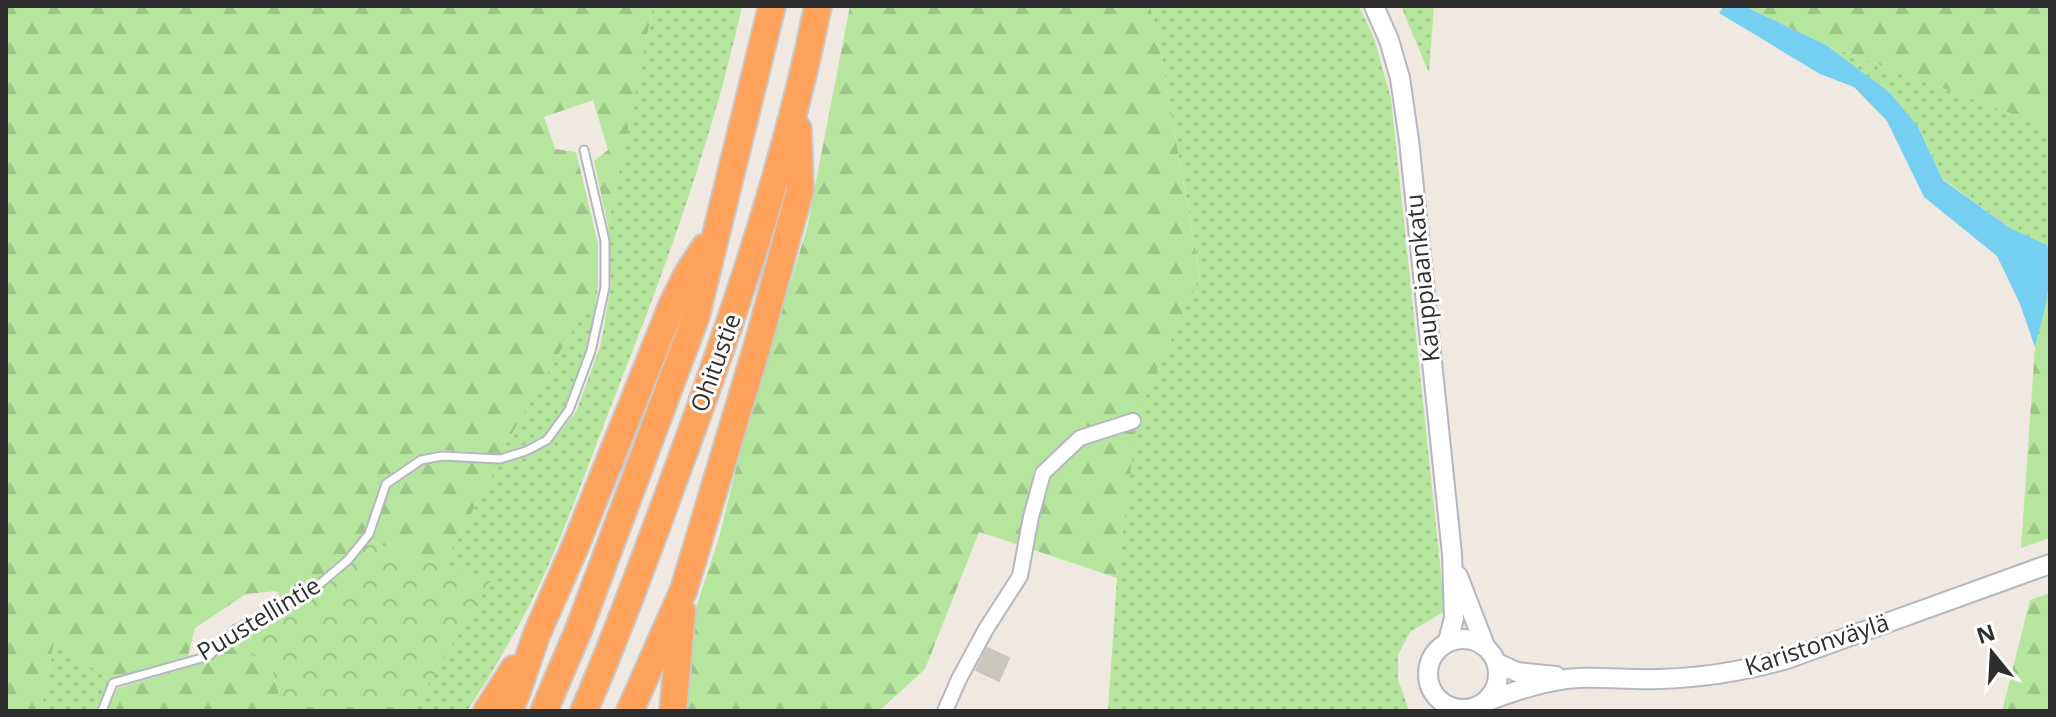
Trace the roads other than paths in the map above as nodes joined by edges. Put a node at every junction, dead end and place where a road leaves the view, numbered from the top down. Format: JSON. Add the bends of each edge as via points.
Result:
{"nodes":[{"id":1,"x":772,"y":6,"type":"edge"},
{"id":2,"x":818,"y":6,"type":"edge"},
{"id":3,"x":1374,"y":6,"type":"edge"},
{"id":4,"x":798,"y":101,"type":"junction"},
{"id":5,"x":584,"y":150,"type":"dead end"},
{"id":6,"x":716,"y":231,"type":"junction"},
{"id":7,"x":1133,"y":421,"type":"dead end"},
{"id":8,"x":1452,"y":554,"type":"junction"},
{"id":9,"x":2050,"y":564,"type":"edge"},
{"id":10,"x":684,"y":589,"type":"junction"},
{"id":11,"x":536,"y":636,"type":"junction"},
{"id":12,"x":1448,"y":641,"type":"junction"},
{"id":13,"x":1485,"y":646,"type":"junction"},
{"id":14,"x":1497,"y":663,"type":"junction"},
{"id":15,"x":1575,"y":678,"type":"junction"},
{"id":16,"x":1436,"y":702,"type":"edge"},
{"id":17,"x":1476,"y":707,"type":"edge"},
{"id":18,"x":102,"y":711,"type":"edge"},
{"id":19,"x":487,"y":711,"type":"edge"},
{"id":20,"x":509,"y":711,"type":"edge"},
{"id":21,"x":544,"y":711,"type":"edge"},
{"id":22,"x":584,"y":711,"type":"edge"},
{"id":23,"x":630,"y":711,"type":"edge"},
{"id":24,"x":673,"y":711,"type":"edge"},
{"id":25,"x":945,"y":711,"type":"edge"}],
"edges":[{"from":1,"to":6,"type":"highway","name":"Ohitustie"},
{"from":2,"to":4,"type":"highway","name":"Ohitustie"},
{"from":3,"to":8,"type":"street","name":"Kauppiaankatu","via":[[1400,78],[1409,140]]},
{"from":4,"to":10,"type":"highway","via":[[800,190]]},
{"from":4,"to":22,"type":"highway","name":"Ohitustie","via":[[728,330]]},
{"from":5,"to":18,"type":"lane","name":"Puustellintie","via":[[605,241],[605,287],[591,351],[569,410],[547,440],[500,459],[421,460],[386,484],[369,534],[309,593],[236,629],[209,656],[113,683]]},
{"from":6,"to":11,"type":"highway","via":[[673,303]]},
{"from":6,"to":21,"type":"highway","name":"Ohitustie","via":[[696,316]]},
{"from":7,"to":25,"type":"street","via":[[1080,438],[1043,473],[1020,576]]},
{"from":8,"to":12,"type":"street","name":"Kauppiaankatu","via":[[1454,618]]},
{"from":8,"to":13,"type":"street","name":"Kauppiaankatu"},
{"from":9,"to":15,"type":"street","name":"Karistonväylä","via":[[1757,667],[1694,677]]},
{"from":10,"to":23,"type":"highway"},
{"from":10,"to":24,"type":"highway"},
{"from":11,"to":19,"type":"highway"},
{"from":11,"to":20,"type":"highway"},
{"from":12,"to":13,"type":"street","via":[[1467,638]]},
{"from":12,"to":16,"type":"street","via":[[1431,658],[1428,670]]},
{"from":13,"to":14,"type":"street"},
{"from":14,"to":15,"type":"street","via":[[1517,672]]},
{"from":14,"to":17,"type":"street","via":[[1497,685]]},
{"from":15,"to":17,"type":"street","name":"Karistonväylä"},
{"from":16,"to":17,"type":"street"}]}
